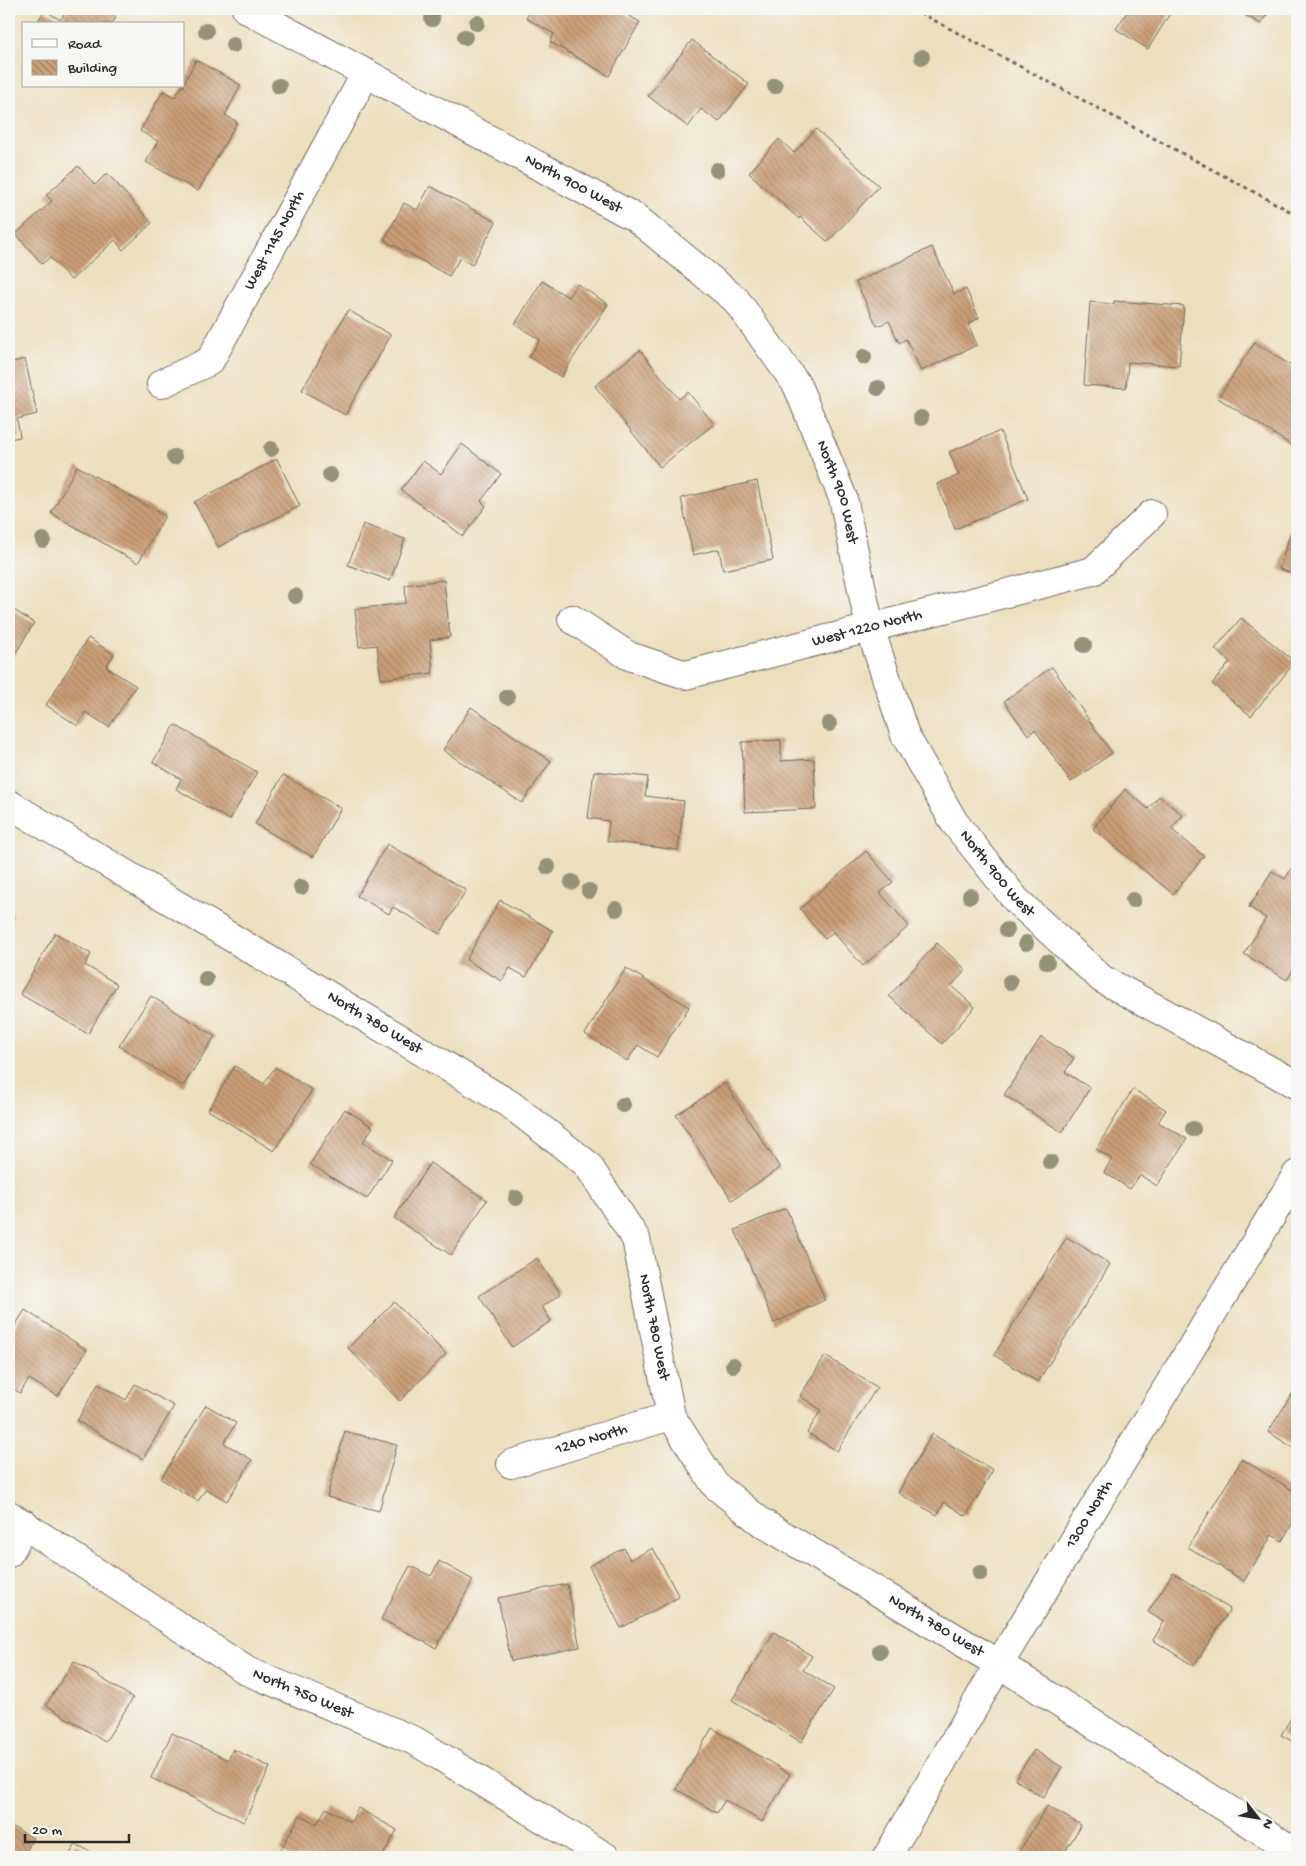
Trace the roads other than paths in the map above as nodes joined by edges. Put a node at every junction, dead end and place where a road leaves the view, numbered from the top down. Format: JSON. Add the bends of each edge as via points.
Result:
{"nodes":[{"id":1,"x":246,"y":9,"type":"edge"},
{"id":2,"x":366,"y":73,"type":"junction"},
{"id":3,"x":161,"y":384,"type":"dead end"},
{"id":4,"x":1152,"y":514,"type":"dead end"},
{"id":5,"x":572,"y":620,"type":"dead end"},
{"id":6,"x":870,"y":628,"type":"junction"},
{"id":7,"x":9,"y":804,"type":"edge"},
{"id":8,"x":1297,"y":1085,"type":"edge"},
{"id":9,"x":1297,"y":1174,"type":"edge"},
{"id":10,"x":671,"y":1416,"type":"junction"},
{"id":11,"x":511,"y":1464,"type":"dead end"},
{"id":12,"x":17,"y":1520,"type":"edge"},
{"id":13,"x":9,"y":1553,"type":"edge"},
{"id":14,"x":999,"y":1664,"type":"junction"},
{"id":15,"x":1297,"y":1853,"type":"edge"},
{"id":16,"x":606,"y":1857,"type":"edge"},
{"id":17,"x":887,"y":1857,"type":"edge"}],
"edges":[{"from":1,"to":2,"type":"street","name":"North 900 West"},
{"from":2,"to":3,"type":"street","name":"West 1145 North","via":[[210,361]]},
{"from":2,"to":6,"type":"street","name":"North 900 West","via":[[636,218],[736,300],[797,385],[843,498]]},
{"from":4,"to":6,"type":"street","name":"West 1220 North","via":[[1093,571]]},
{"from":5,"to":6,"type":"street","name":"West 1220 North","via":[[629,656],[686,675]]},
{"from":6,"to":8,"type":"street","name":"North 900 West","via":[[905,735],[954,822],[1016,900],[1102,979]]},
{"from":7,"to":10,"type":"street","name":"North 780 West","via":[[511,1105],[587,1164],[636,1239]]},
{"from":9,"to":14,"type":"street","name":"1300 North"},
{"from":10,"to":11,"type":"street","name":"1240 North"},
{"from":10,"to":14,"type":"street","name":"North 780 West","via":[[715,1485],[761,1522]]},
{"from":12,"to":13,"type":"street"},
{"from":12,"to":16,"type":"street","name":"North 750 West","via":[[247,1671],[415,1741]]},
{"from":14,"to":15,"type":"street","name":"North 780 West"},
{"from":14,"to":17,"type":"street","name":"1300 North"}]}
